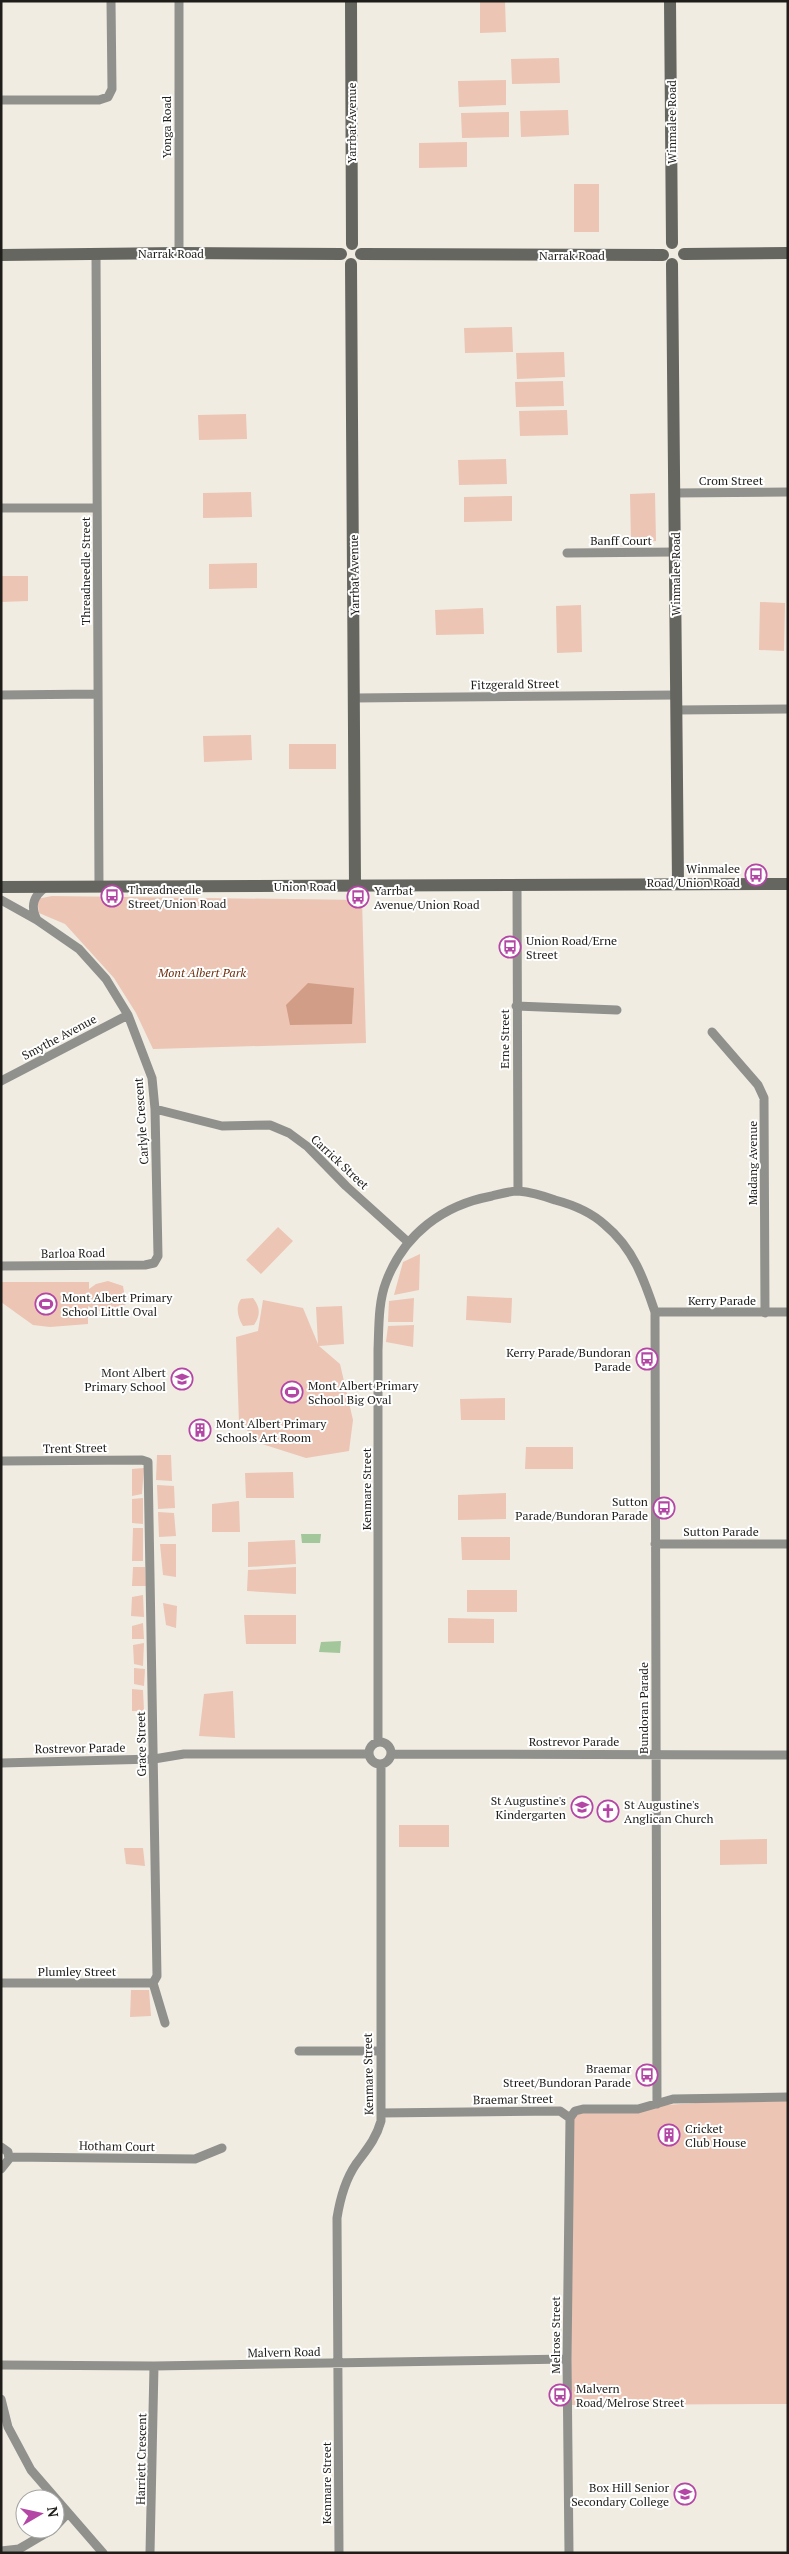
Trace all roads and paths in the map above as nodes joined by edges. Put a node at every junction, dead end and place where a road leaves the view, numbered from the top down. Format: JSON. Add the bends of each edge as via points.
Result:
{"nodes":[{"id":1,"x":112,"y":1,"type":"edge"},
{"id":2,"x":179,"y":1,"type":"edge"},
{"id":3,"x":351,"y":1,"type":"edge"},
{"id":4,"x":670,"y":1,"type":"edge"},
{"id":5,"x":1,"y":100,"type":"edge"},
{"id":6,"x":672,"y":243,"type":"junction"},
{"id":7,"x":356,"y":249,"type":"junction"},
{"id":8,"x":179,"y":253,"type":"junction"},
{"id":9,"x":788,"y":253,"type":"edge"},
{"id":10,"x":96,"y":254,"type":"junction"},
{"id":11,"x":341,"y":254,"type":"junction"},
{"id":12,"x":684,"y":254,"type":"junction"},
{"id":13,"x":1,"y":255,"type":"edge"},
{"id":14,"x":663,"y":255,"type":"junction"},
{"id":15,"x":351,"y":264,"type":"junction"},
{"id":16,"x":672,"y":264,"type":"junction"},
{"id":17,"x":788,"y":492,"type":"edge"},
{"id":18,"x":675,"y":493,"type":"junction"},
{"id":19,"x":1,"y":508,"type":"edge"},
{"id":20,"x":97,"y":508,"type":"junction"},
{"id":21,"x":675,"y":552,"type":"junction"},
{"id":22,"x":567,"y":553,"type":"dead end"},
{"id":23,"x":98,"y":694,"type":"junction"},
{"id":24,"x":1,"y":695,"type":"edge"},
{"id":25,"x":676,"y":695,"type":"junction"},
{"id":26,"x":355,"y":698,"type":"junction"},
{"id":27,"x":788,"y":709,"type":"edge"},
{"id":28,"x":676,"y":710,"type":"junction"},
{"id":29,"x":678,"y":884,"type":"junction"},
{"id":30,"x":788,"y":884,"type":"edge"},
{"id":31,"x":355,"y":886,"type":"junction"},
{"id":32,"x":517,"y":886,"type":"junction"},
{"id":33,"x":1,"y":887,"type":"edge"},
{"id":34,"x":46,"y":887,"type":"junction"},
{"id":35,"x":99,"y":887,"type":"junction"},
{"id":36,"x":1,"y":900,"type":"edge"},
{"id":37,"x":37,"y":920,"type":"junction"},
{"id":38,"x":516,"y":1006,"type":"junction"},
{"id":39,"x":617,"y":1010,"type":"dead end"},
{"id":40,"x":128,"y":1015,"type":"junction"},
{"id":41,"x":712,"y":1032,"type":"dead end"},
{"id":42,"x":1,"y":1081,"type":"edge"},
{"id":43,"x":155,"y":1109,"type":"junction"},
{"id":44,"x":518,"y":1191,"type":"junction"},
{"id":45,"x":408,"y":1242,"type":"junction"},
{"id":46,"x":145,"y":1265,"type":"joint"},
{"id":47,"x":1,"y":1266,"type":"edge"},
{"id":48,"x":655,"y":1312,"type":"junction"},
{"id":49,"x":788,"y":1312,"type":"edge"},
{"id":50,"x":765,"y":1313,"type":"junction"},
{"id":51,"x":1,"y":1461,"type":"edge"},
{"id":52,"x":148,"y":1462,"type":"joint"},
{"id":53,"x":655,"y":1544,"type":"junction"},
{"id":54,"x":788,"y":1544,"type":"edge"},
{"id":55,"x":378,"y":1742,"type":"junction"},
{"id":56,"x":369,"y":1754,"type":"junction"},
{"id":57,"x":391,"y":1754,"type":"junction"},
{"id":58,"x":656,"y":1754,"type":"junction"},
{"id":59,"x":788,"y":1755,"type":"edge"},
{"id":60,"x":154,"y":1759,"type":"junction"},
{"id":61,"x":1,"y":1762,"type":"edge"},
{"id":62,"x":381,"y":1764,"type":"junction"},
{"id":63,"x":1,"y":1983,"type":"edge"},
{"id":64,"x":153,"y":1983,"type":"junction"},
{"id":65,"x":165,"y":2023,"type":"dead end"},
{"id":66,"x":299,"y":2051,"type":"dead end"},
{"id":67,"x":380,"y":2051,"type":"junction"},
{"id":68,"x":788,"y":2097,"type":"edge"},
{"id":69,"x":657,"y":2104,"type":"junction"},
{"id":70,"x":381,"y":2114,"type":"junction"},
{"id":71,"x":570,"y":2118,"type":"junction"},
{"id":72,"x":1,"y":2147,"type":"edge"},
{"id":73,"x":222,"y":2148,"type":"dead end"},
{"id":74,"x":9,"y":2157,"type":"junction"},
{"id":75,"x":1,"y":2169,"type":"edge"},
{"id":76,"x":567,"y":2359,"type":"junction"},
{"id":77,"x":338,"y":2363,"type":"junction"},
{"id":78,"x":1,"y":2365,"type":"edge"},
{"id":79,"x":154,"y":2366,"type":"junction"},
{"id":80,"x":1,"y":2399,"type":"edge"},
{"id":81,"x":68,"y":2513,"type":"junction"},
{"id":82,"x":65,"y":2516,"type":"edge"},
{"id":83,"x":36,"y":2539,"type":"edge"},
{"id":84,"x":1,"y":2551,"type":"edge"},
{"id":85,"x":103,"y":2553,"type":"edge"},
{"id":86,"x":150,"y":2553,"type":"edge"},
{"id":87,"x":339,"y":2553,"type":"edge"},
{"id":88,"x":569,"y":2553,"type":"edge"}],
"edges":[{"from":1,"to":5,"type":"street","via":[[112,89],[108,97],[99,100]]},
{"from":2,"to":8,"type":"street","name":"Yonga Road"},
{"from":3,"to":7,"type":"street","name":"Yarrbat Avenue"},
{"from":4,"to":6,"type":"street","name":"Winmalee Road"},
{"from":6,"to":12,"type":"street","via":[[681,246]]},
{"from":6,"to":14,"type":"street","via":[[666,246]]},
{"from":7,"to":11,"type":"street","via":[[346,246]]},
{"from":7,"to":14,"type":"street","name":"Narrak Road"},
{"from":7,"to":15,"type":"street","via":[[359,260]]},
{"from":8,"to":10,"type":"street","name":"Narrak Road"},
{"from":8,"to":11,"type":"street","name":"Narrak Road"},
{"from":9,"to":12,"type":"street"},
{"from":10,"to":13,"type":"street","name":"Narrak Road"},
{"from":10,"to":20,"type":"street","name":"Threadneedle Street"},
{"from":11,"to":15,"type":"street","via":[[343,260]]},
{"from":12,"to":16,"type":"street","via":[[679,262]]},
{"from":14,"to":16,"type":"street"},
{"from":15,"to":26,"type":"street","name":"Yarrbat Avenue"},
{"from":16,"to":18,"type":"street","name":"Winmalee Road"},
{"from":17,"to":18,"type":"street","name":"Crom Street"},
{"from":18,"to":21,"type":"street","name":"Winmalee Road"},
{"from":19,"to":20,"type":"street"},
{"from":20,"to":23,"type":"street","name":"Threadneedle Street"},
{"from":21,"to":22,"type":"street","name":"Banff Court"},
{"from":21,"to":25,"type":"street","name":"Winmalee Road"},
{"from":23,"to":24,"type":"street"},
{"from":23,"to":35,"type":"street","name":"Threadneedle Street"},
{"from":25,"to":26,"type":"street","name":"Fitzgerald Street"},
{"from":25,"to":28,"type":"street","name":"Winmalee Road"},
{"from":26,"to":31,"type":"street","name":"Yarrbat Avenue"},
{"from":27,"to":28,"type":"street"},
{"from":28,"to":29,"type":"street","name":"Winmalee Road"},
{"from":29,"to":30,"type":"street","name":"Union Road"},
{"from":29,"to":32,"type":"street","name":"Union Road"},
{"from":31,"to":32,"type":"street","name":"Union Road"},
{"from":31,"to":35,"type":"street","name":"Union Road"},
{"from":32,"to":38,"type":"street","name":"Erne Street"},
{"from":33,"to":34,"type":"street","name":"Union Road"},
{"from":34,"to":35,"type":"street","name":"Union Road"},
{"from":34,"to":37,"type":"street","via":[[33,902],[32,910]]},
{"from":36,"to":37,"type":"street","name":"Carlyle Crescent"},
{"from":37,"to":40,"type":"street","name":"Carlyle Crescent","via":[[78,949],[106,979]]},
{"from":38,"to":39,"type":"street"},
{"from":38,"to":44,"type":"street","name":"Erne Street"},
{"from":40,"to":42,"type":"street","name":"Smythe Avenue"},
{"from":40,"to":43,"type":"street","name":"Carlyle Crescent","via":[[152,1078]]},
{"from":41,"to":50,"type":"street","name":"Madang Avenue","via":[[758,1084],[764,1098]]},
{"from":43,"to":45,"type":"street","name":"Carrick Street","via":[[222,1126],[270,1125],[289,1133],[308,1147]]},
{"from":43,"to":46,"type":"street","name":"Carlyle Crescent","via":[[158,1256],[154,1263]]},
{"from":44,"to":45,"type":"street","via":[[478,1199],[444,1211]]},
{"from":44,"to":48,"type":"street","name":"Bundoran Parade","via":[[568,1203],[606,1225],[631,1254]]},
{"from":45,"to":55,"type":"street","name":"Kenmare Street","via":[[386,1283],[378,1350]]},
{"from":46,"to":47,"type":"street","name":"Barloa Road"},
{"from":48,"to":50,"type":"street","name":"Kerry Parade"},
{"from":48,"to":53,"type":"street","name":"Bundoran Parade"},
{"from":49,"to":50,"type":"street","name":"Kerry Parade"},
{"from":51,"to":52,"type":"street","name":"Trent Street"},
{"from":52,"to":60,"type":"street","name":"Grace Street"},
{"from":53,"to":54,"type":"street","name":"Sutton Parade"},
{"from":53,"to":58,"type":"street","name":"Bundoran Parade"},
{"from":55,"to":56,"type":"street"},
{"from":55,"to":57,"type":"street","via":[[386,1744]]},
{"from":56,"to":60,"type":"street","name":"Rostrevor Parade","via":[[184,1754]]},
{"from":56,"to":62,"type":"street","via":[[372,1761]]},
{"from":57,"to":58,"type":"street","name":"Rostrevor Parade"},
{"from":57,"to":62,"type":"street","via":[[388,1761]]},
{"from":58,"to":59,"type":"street","name":"Rostrevor Parade"},
{"from":58,"to":69,"type":"street","name":"Bundoran Parade"},
{"from":60,"to":61,"type":"street","name":"Rostrevor Parade"},
{"from":60,"to":64,"type":"street","name":"Grace Street","via":[[157,1976]]},
{"from":62,"to":67,"type":"street","name":"Kenmare Street"},
{"from":63,"to":64,"type":"street","name":"Plumley Street"},
{"from":64,"to":65,"type":"street","name":"Grace Street"},
{"from":66,"to":67,"type":"street"},
{"from":67,"to":70,"type":"street","name":"Kenmare Street"},
{"from":68,"to":69,"type":"street","via":[[673,2099]]},
{"from":69,"to":71,"type":"street","via":[[638,2109],[583,2109],[575,2111]]},
{"from":70,"to":71,"type":"street","name":"Braemar Street","via":[[560,2111]]},
{"from":70,"to":77,"type":"street","name":"Kenmare Street","via":[[377,2136],[355,2165],[339,2201]]},
{"from":71,"to":76,"type":"street","name":"Melrose Street"},
{"from":72,"to":74,"type":"street"},
{"from":73,"to":74,"type":"street","name":"Hotham Court","via":[[195,2159]]},
{"from":74,"to":75,"type":"street","via":[[8,2164]]},
{"from":76,"to":77,"type":"street","name":"Malvern Road"},
{"from":76,"to":88,"type":"street","name":"Melrose Street"},
{"from":77,"to":79,"type":"street","name":"Malvern Road"},
{"from":77,"to":87,"type":"street","name":"Kenmare Street"},
{"from":78,"to":79,"type":"street","name":"Malvern Road"},
{"from":79,"to":86,"type":"street","name":"Harriett Crescent"},
{"from":80,"to":81,"type":"street","via":[[8,2427],[31,2470]]},
{"from":81,"to":82,"type":"street"},
{"from":81,"to":85,"type":"street"},
{"from":83,"to":84,"type":"street","via":[[19,2549]]}]}
